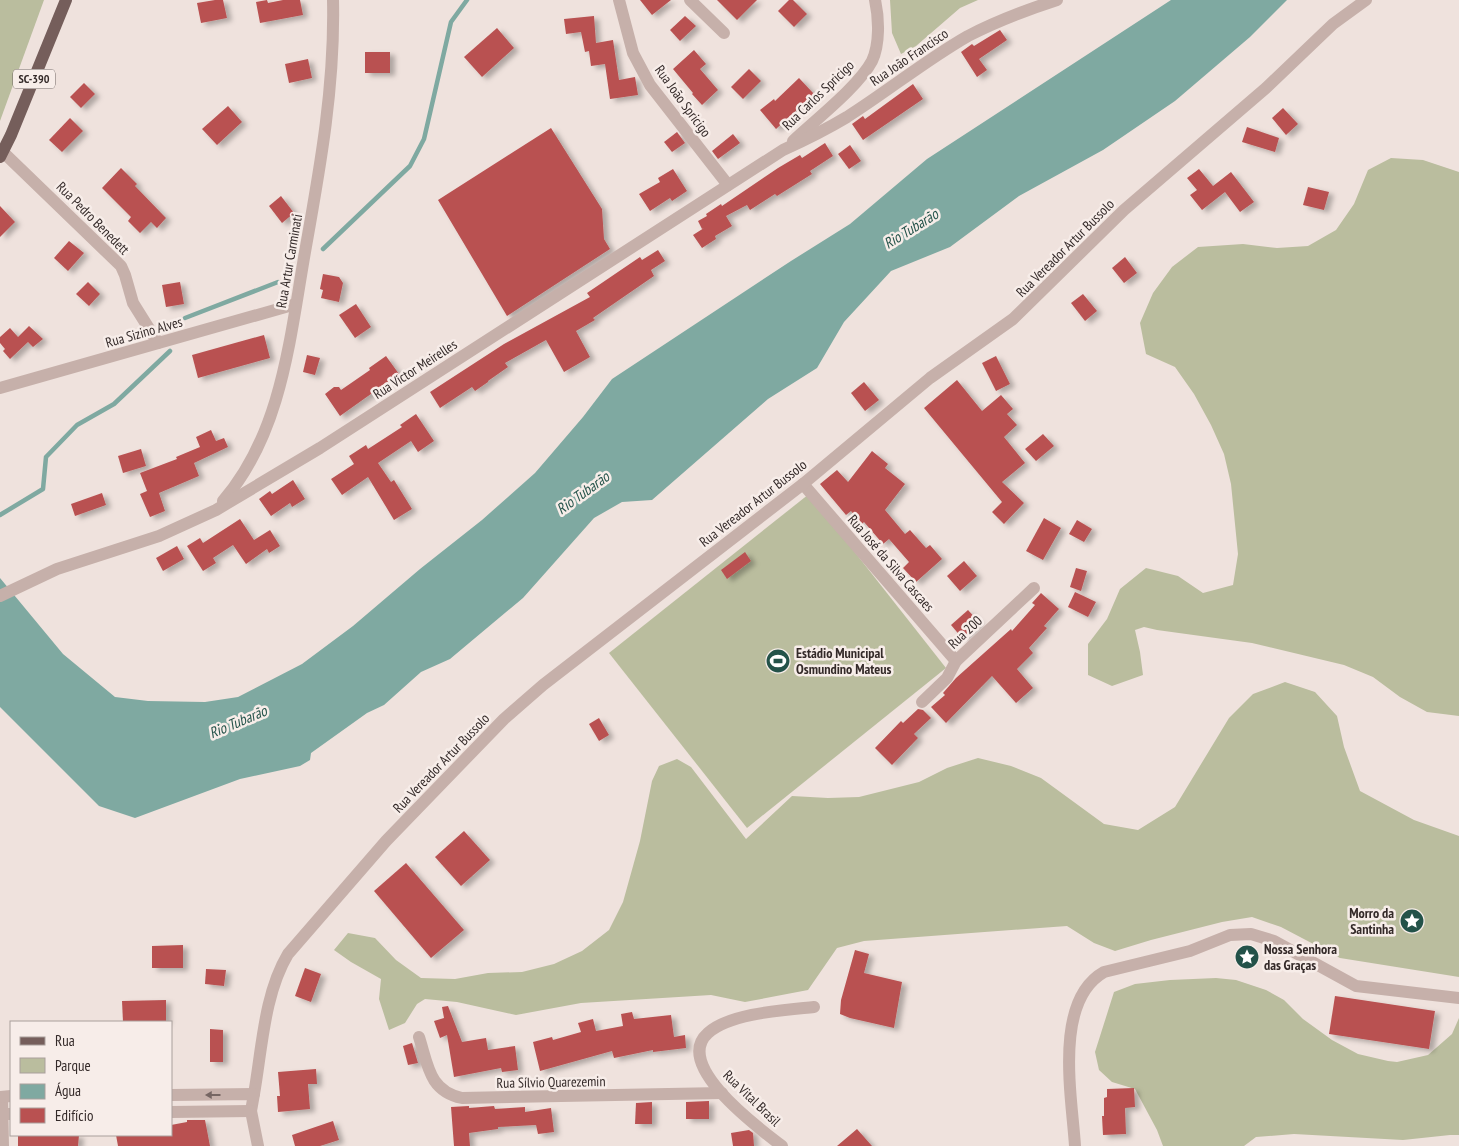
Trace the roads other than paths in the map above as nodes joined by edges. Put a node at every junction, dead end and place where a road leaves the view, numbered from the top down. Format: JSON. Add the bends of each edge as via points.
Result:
{"nodes":[{"id":1,"x":66,"y":0,"type":"edge"},
{"id":2,"x":333,"y":0,"type":"edge"},
{"id":3,"x":619,"y":0,"type":"edge"},
{"id":4,"x":690,"y":0,"type":"edge"},
{"id":5,"x":875,"y":0,"type":"edge"},
{"id":6,"x":1056,"y":0,"type":"edge"},
{"id":7,"x":1366,"y":0,"type":"edge"},
{"id":8,"x":724,"y":33,"type":"dead end"},
{"id":9,"x":783,"y":150,"type":"junction"},
{"id":10,"x":2,"y":154,"type":"edge"},
{"id":11,"x":728,"y":185,"type":"junction"},
{"id":12,"x":296,"y":304,"type":"junction"},
{"id":13,"x":158,"y":343,"type":"junction"},
{"id":14,"x":0,"y":388,"type":"edge"},
{"id":15,"x":803,"y":484,"type":"junction"},
{"id":16,"x":216,"y":510,"type":"junction"},
{"id":17,"x":1034,"y":588,"type":"dead end"},
{"id":18,"x":0,"y":596,"type":"edge"},
{"id":19,"x":956,"y":661,"type":"junction"},
{"id":20,"x":922,"y":702,"type":"dead end"},
{"id":21,"x":1459,"y":998,"type":"edge"},
{"id":22,"x":814,"y":1007,"type":"dead end"},
{"id":23,"x":419,"y":1037,"type":"dead end"},
{"id":24,"x":722,"y":1093,"type":"junction"},
{"id":25,"x":254,"y":1094,"type":"junction"},
{"id":26,"x":172,"y":1095,"type":"edge"},
{"id":27,"x":4,"y":1096,"type":"edge"},
{"id":28,"x":251,"y":1111,"type":"junction"},
{"id":29,"x":172,"y":1112,"type":"edge"},
{"id":30,"x":4,"y":1114,"type":"edge"},
{"id":31,"x":3,"y":1146,"type":"edge"},
{"id":32,"x":258,"y":1146,"type":"edge"},
{"id":33,"x":782,"y":1146,"type":"edge"},
{"id":34,"x":1075,"y":1146,"type":"edge"}],
"edges":[{"from":1,"to":10,"type":"main road","number":"SC-390"},
{"from":2,"to":12,"type":"street","name":"Rua Artur Carminati","via":[[333,51],[324,151]]},
{"from":3,"to":11,"type":"street","name":"Rua João Spricigo","via":[[633,53],[650,85]]},
{"from":4,"to":8,"type":"street"},
{"from":5,"to":9,"type":"street","name":"Rua Carlos Spricigo","via":[[878,27],[872,60],[849,89]]},
{"from":6,"to":9,"type":"street","name":"Rua João Francisco","via":[[1016,14],[968,37],[848,116]]},
{"from":7,"to":15,"type":"street","name":"Rua Vereador Artur Bussolo","via":[[1333,24],[1266,88],[1124,210],[1013,319],[930,378]]},
{"from":9,"to":11,"type":"street","name":"Rua Victor Meirelles"},
{"from":10,"to":13,"type":"street","name":"Rua Pedro Benedett","via":[[120,266],[133,303]]},
{"from":11,"to":16,"type":"street","name":"Rua Victor Meirelles","via":[[320,448]]},
{"from":12,"to":13,"type":"street","name":"Rua Sizino Alves"},
{"from":12,"to":16,"type":"street","name":"Rua Artur Carminati","via":[[280,385],[260,443],[236,486]]},
{"from":13,"to":14,"type":"street","name":"Rua Sizino Alves"},
{"from":15,"to":19,"type":"street","name":"Rua José da Silva Cascaes"},
{"from":15,"to":25,"type":"street","name":"Rua Vereador Artur Bussolo","via":[[524,701],[369,860],[299,940],[281,966],[269,1002]]},
{"from":16,"to":18,"type":"street","name":"Rua Victor Meirelles","via":[[159,536],[45,574]]},
{"from":17,"to":19,"type":"street","name":"Rua 200"},
{"from":19,"to":20,"type":"street","name":"Rua 200","via":[[947,678]]},
{"from":21,"to":34,"type":"street","via":[[1356,986],[1274,942],[1251,934],[1230,936],[1190,951],[1104,972],[1082,995],[1073,1014],[1070,1031]]},
{"from":22,"to":24,"type":"street","name":"Rua Vital Brasil","via":[[751,1015],[707,1033],[701,1042],[702,1064]]},
{"from":23,"to":24,"type":"street","name":"Rua Sílvio Quarezemin","via":[[430,1071],[440,1088],[462,1098]]},
{"from":24,"to":33,"type":"street","name":"Rua Vital Brasil"},
{"from":25,"to":26,"type":"street","one_way":true},
{"from":25,"to":28,"type":"street","name":"Rua Vereador Artur Bussolo"},
{"from":27,"to":30,"type":"street"},
{"from":28,"to":29,"type":"street"},
{"from":28,"to":32,"type":"street"},
{"from":30,"to":31,"type":"street"}]}
